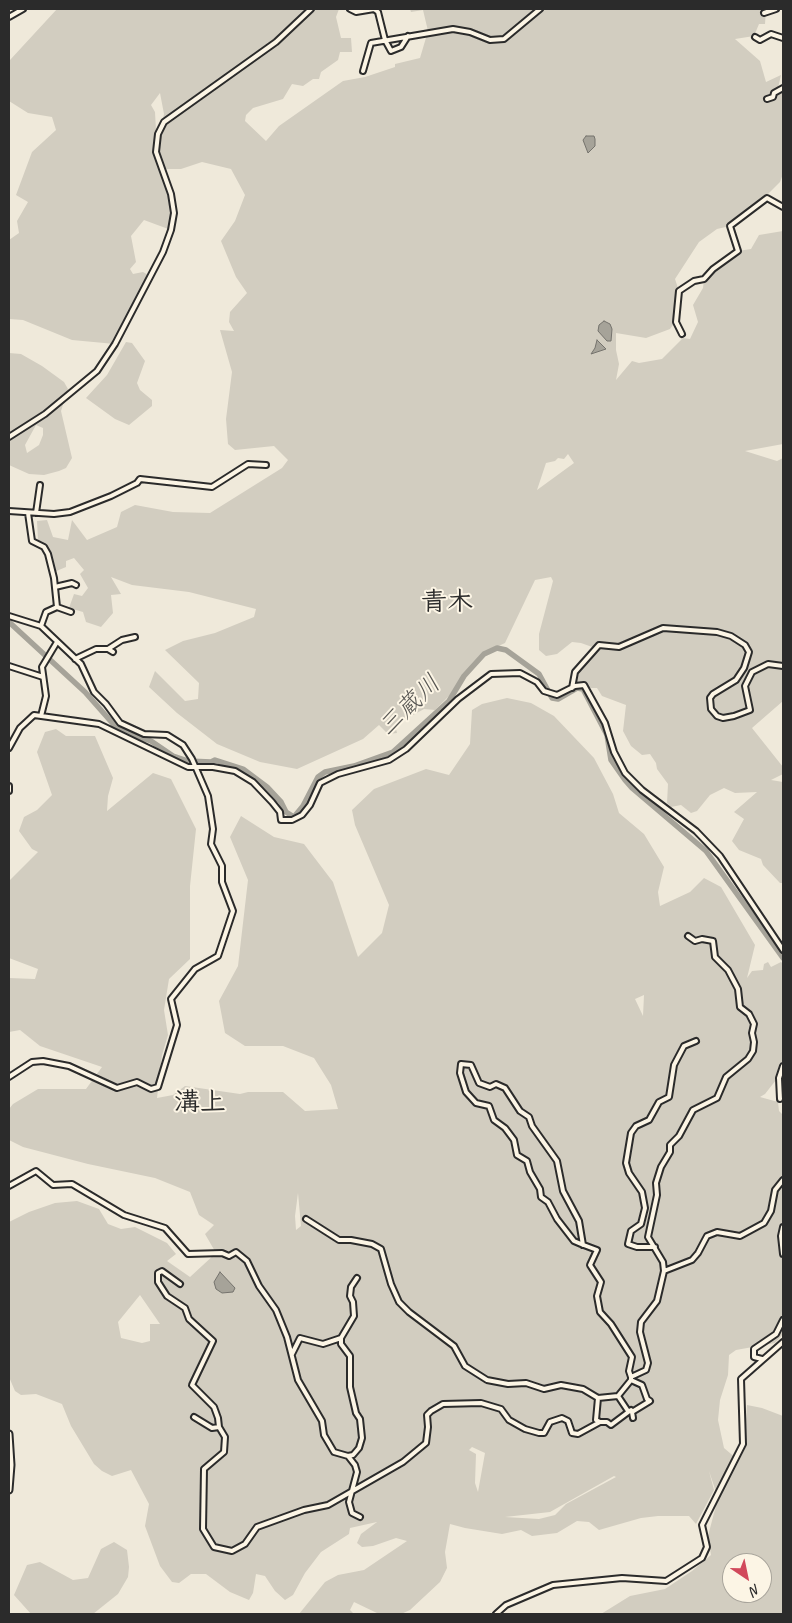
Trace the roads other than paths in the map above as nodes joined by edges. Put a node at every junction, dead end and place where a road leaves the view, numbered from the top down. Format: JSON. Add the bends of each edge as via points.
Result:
{"nodes":[{"id":1,"x":23,"y":9,"type":"edge"},
{"id":2,"x":311,"y":9,"type":"edge"},
{"id":3,"x":350,"y":9,"type":"edge"},
{"id":4,"x":540,"y":9,"type":"edge"},
{"id":5,"x":776,"y":9,"type":"edge"},
{"id":6,"x":764,"y":13,"type":"dead end"},
{"id":7,"x":9,"y":18,"type":"edge"},
{"id":8,"x":408,"y":36,"type":"junction"},
{"id":9,"x":755,"y":37,"type":"dead end"},
{"id":10,"x":783,"y":38,"type":"edge"},
{"id":11,"x":385,"y":40,"type":"junction"},
{"id":12,"x":362,"y":71,"type":"dead end"},
{"id":13,"x":783,"y":88,"type":"edge"},
{"id":14,"x":767,"y":99,"type":"dead end"},
{"id":15,"x":783,"y":207,"type":"edge"},
{"id":16,"x":682,"y":334,"type":"dead end"},
{"id":17,"x":9,"y":437,"type":"edge"},
{"id":18,"x":266,"y":465,"type":"dead end"},
{"id":19,"x":40,"y":485,"type":"dead end"},
{"id":20,"x":9,"y":511,"type":"edge"},
{"id":21,"x":28,"y":513,"type":"junction"},
{"id":22,"x":36,"y":513,"type":"junction"},
{"id":23,"x":68,"y":576,"type":"dead end"},
{"id":24,"x":69,"y":584,"type":"junction"},
{"id":25,"x":76,"y":585,"type":"dead end"},
{"id":26,"x":55,"y":587,"type":"junction"},
{"id":27,"x":56,"y":607,"type":"junction"},
{"id":28,"x":71,"y":612,"type":"dead end"},
{"id":29,"x":9,"y":616,"type":"edge"},
{"id":30,"x":41,"y":626,"type":"junction"},
{"id":31,"x":135,"y":638,"type":"dead end"},
{"id":32,"x":57,"y":642,"type":"junction"},
{"id":33,"x":108,"y":649,"type":"junction"},
{"id":34,"x":113,"y":652,"type":"dead end"},
{"id":35,"x":76,"y":659,"type":"junction"},
{"id":36,"x":9,"y":666,"type":"edge"},
{"id":37,"x":783,"y":666,"type":"edge"},
{"id":38,"x":42,"y":677,"type":"junction"},
{"id":39,"x":572,"y":688,"type":"junction"},
{"id":40,"x":41,"y":716,"type":"junction"},
{"id":41,"x":9,"y":746,"type":"edge"},
{"id":42,"x":194,"y":763,"type":"junction"},
{"id":43,"x":9,"y":786,"type":"edge"},
{"id":44,"x":9,"y":791,"type":"edge"},
{"id":45,"x":688,"y":936,"type":"dead end"},
{"id":46,"x":783,"y":950,"type":"edge"},
{"id":47,"x":696,"y":1041,"type":"dead end"},
{"id":48,"x":783,"y":1066,"type":"edge"},
{"id":49,"x":9,"y":1078,"type":"edge"},
{"id":50,"x":780,"y":1099,"type":"dead end"},
{"id":51,"x":9,"y":1177,"type":"edge"},
{"id":52,"x":783,"y":1180,"type":"edge"},
{"id":53,"x":11,"y":1185,"type":"edge"},
{"id":54,"x":306,"y":1219,"type":"dead end"},
{"id":55,"x":783,"y":1227,"type":"edge"},
{"id":56,"x":583,"y":1245,"type":"junction"},
{"id":57,"x":654,"y":1247,"type":"junction"},
{"id":58,"x":783,"y":1254,"type":"edge"},
{"id":59,"x":664,"y":1271,"type":"junction"},
{"id":60,"x":357,"y":1278,"type":"dead end"},
{"id":61,"x":180,"y":1284,"type":"dead end"},
{"id":62,"x":783,"y":1320,"type":"edge"},
{"id":63,"x":341,"y":1338,"type":"junction"},
{"id":64,"x":783,"y":1342,"type":"edge"},
{"id":65,"x":292,"y":1355,"type":"junction"},
{"id":66,"x":762,"y":1359,"type":"junction"},
{"id":67,"x":631,"y":1378,"type":"junction"},
{"id":68,"x":618,"y":1396,"type":"junction"},
{"id":69,"x":598,"y":1398,"type":"junction"},
{"id":70,"x":194,"y":1417,"type":"dead end"},
{"id":71,"x":633,"y":1418,"type":"dead end"},
{"id":72,"x":600,"y":1422,"type":"junction"},
{"id":73,"x":219,"y":1427,"type":"junction"},
{"id":74,"x":9,"y":1434,"type":"edge"},
{"id":75,"x":348,"y":1456,"type":"junction"},
{"id":76,"x":9,"y":1490,"type":"edge"},
{"id":77,"x":352,"y":1491,"type":"junction"},
{"id":78,"x":360,"y":1517,"type":"dead end"},
{"id":79,"x":496,"y":1614,"type":"edge"}],
"edges":[{"from":1,"to":7,"type":"street"},
{"from":2,"to":17,"type":"street","via":[[276,42],[170,116],[160,127],[156,152],[173,199],[174,213],[163,252],[115,344],[97,371],[45,414]]},
{"from":3,"to":11,"type":"street","via":[[356,12],[374,9],[378,12]]},
{"from":4,"to":8,"type":"street","via":[[504,38],[490,40],[454,29]]},
{"from":5,"to":6,"type":"street"},
{"from":8,"to":11,"type":"street"},
{"from":8,"to":11,"type":"street","via":[[401,47],[391,50]]},
{"from":9,"to":10,"type":"street","via":[[760,40],[771,34]]},
{"from":11,"to":12,"type":"street","via":[[371,43]]},
{"from":13,"to":14,"type":"street"},
{"from":15,"to":16,"type":"street","via":[[767,198],[730,226],[738,251],[704,279],[694,281],[679,291],[676,322]]},
{"from":18,"to":22,"type":"street","via":[[248,464],[212,487],[140,479],[111,496],[70,512]]},
{"from":19,"to":22,"type":"street"},
{"from":20,"to":21,"type":"street"},
{"from":21,"to":22,"type":"street"},
{"from":21,"to":26,"type":"street","via":[[32,540],[44,547],[48,554]]},
{"from":23,"to":24,"type":"street"},
{"from":24,"to":25,"type":"street"},
{"from":24,"to":26,"type":"street"},
{"from":26,"to":27,"type":"street"},
{"from":27,"to":28,"type":"street"},
{"from":27,"to":30,"type":"street","via":[[46,612]]},
{"from":29,"to":30,"type":"street"},
{"from":30,"to":32,"type":"street"},
{"from":31,"to":33,"type":"street","via":[[122,640]]},
{"from":32,"to":35,"type":"street"},
{"from":32,"to":38,"type":"street","via":[[44,663]]},
{"from":33,"to":34,"type":"street"},
{"from":33,"to":35,"type":"street","via":[[96,649]]},
{"from":35,"to":42,"type":"street","via":[[83,666],[94,692],[120,722],[144,734],[173,737]]},
{"from":36,"to":38,"type":"street"},
{"from":37,"to":39,"type":"street","via":[[768,664],[752,672],[745,686],[750,710],[723,718],[717,716],[709,704],[710,698],[736,680],[749,652],[731,636],[717,632],[663,628],[619,646],[598,645],[575,672]]},
{"from":38,"to":40,"type":"street","via":[[46,696]]},
{"from":39,"to":42,"type":"street","via":[[557,695],[544,691],[537,682],[520,673],[491,674],[458,699],[406,749],[389,760],[338,774],[320,783],[310,805],[302,815],[292,820],[280,820],[280,812],[272,802],[236,771]]},
{"from":39,"to":46,"type":"street","via":[[584,685],[587,688],[625,773],[696,831],[720,856]]},
{"from":40,"to":41,"type":"street","via":[[34,715],[28,719]]},
{"from":40,"to":42,"type":"street","via":[[99,724],[176,763]]},
{"from":42,"to":49,"type":"street","via":[[208,796],[213,829],[211,844],[222,866],[222,882],[233,911],[218,956],[195,969],[171,999],[177,1026],[158,1087],[151,1089],[137,1082],[117,1088],[64,1064],[43,1060],[32,1062]]},
{"from":43,"to":44,"type":"street"},
{"from":45,"to":57,"type":"street","via":[[695,941],[702,938],[713,942],[715,957],[728,970],[738,989],[740,1007],[754,1024],[754,1042],[748,1059],[726,1076],[717,1098],[693,1110],[679,1136],[670,1145],[656,1184],[657,1195],[648,1237]]},
{"from":47,"to":57,"type":"street","via":[[684,1046],[674,1065],[669,1097],[659,1102],[649,1120],[636,1126],[631,1133],[626,1163],[642,1192],[645,1208],[641,1224],[631,1231],[628,1244]]},
{"from":48,"to":50,"type":"street"},
{"from":51,"to":53,"type":"street"},
{"from":52,"to":59,"type":"street","via":[[775,1190],[771,1211],[764,1223],[740,1236],[717,1232],[708,1236],[692,1260]]},
{"from":53,"to":65,"type":"street","via":[[36,1171],[53,1184],[72,1184],[124,1215],[165,1228],[188,1254],[222,1253],[229,1256],[236,1252],[247,1260],[259,1286],[276,1310]]},
{"from":54,"to":69,"type":"street","via":[[338,1240],[372,1244],[381,1249],[399,1302],[454,1346],[465,1366],[487,1380],[526,1383],[544,1389],[560,1385],[583,1389]]},
{"from":55,"to":58,"type":"street"},
{"from":56,"to":56,"type":"street","via":[[574,1241],[548,1202],[540,1197],[540,1189],[527,1161],[517,1154],[514,1140],[494,1120],[489,1106],[476,1103],[466,1092],[460,1073],[461,1064],[471,1065],[479,1083],[505,1088],[520,1111],[529,1117],[557,1161],[563,1191],[579,1221]]},
{"from":56,"to":67,"type":"street","via":[[596,1250],[590,1265],[601,1282],[598,1296],[600,1312],[632,1357]]},
{"from":57,"to":59,"type":"street","via":[[663,1262]]},
{"from":59,"to":67,"type":"street","via":[[656,1302],[641,1322],[640,1332],[648,1363],[646,1370]]},
{"from":60,"to":63,"type":"street","via":[[350,1296],[354,1316]]},
{"from":61,"to":73,"type":"street","via":[[162,1272],[158,1273],[158,1282],[167,1296],[185,1308],[189,1318],[213,1341],[192,1385],[214,1406]]},
{"from":62,"to":66,"type":"street","via":[[776,1334],[754,1349],[754,1357]]},
{"from":63,"to":65,"type":"street","via":[[323,1344],[300,1338]]},
{"from":63,"to":75,"type":"street","via":[[341,1344],[350,1356],[350,1387],[362,1438],[359,1448]]},
{"from":64,"to":66,"type":"street"},
{"from":65,"to":75,"type":"street","via":[[298,1380],[322,1421],[324,1435],[334,1452]]},
{"from":66,"to":79,"type":"street","via":[[741,1379],[743,1444],[702,1525],[707,1547],[702,1558],[666,1581],[622,1578],[552,1586],[506,1604]]},
{"from":67,"to":68,"type":"street"},
{"from":67,"to":71,"type":"street","via":[[642,1385],[650,1401],[632,1412]]},
{"from":68,"to":69,"type":"street"},
{"from":68,"to":72,"type":"street","via":[[630,1411],[628,1415],[611,1425]]},
{"from":69,"to":72,"type":"street","via":[[596,1420]]},
{"from":70,"to":73,"type":"street","via":[[212,1428]]},
{"from":72,"to":77,"type":"street","via":[[578,1434],[572,1432],[568,1421],[562,1418],[550,1422],[544,1432],[539,1433],[509,1420],[501,1409],[481,1403],[443,1404],[427,1415],[426,1443],[403,1462]]},
{"from":73,"to":77,"type":"street","via":[[225,1437],[224,1452],[204,1469],[203,1529],[214,1547],[232,1551],[245,1544],[257,1527],[328,1505]]},
{"from":74,"to":76,"type":"main road"},
{"from":75,"to":77,"type":"street","via":[[356,1472]]},
{"from":77,"to":78,"type":"street","via":[[348,1502],[352,1513]]}]}
